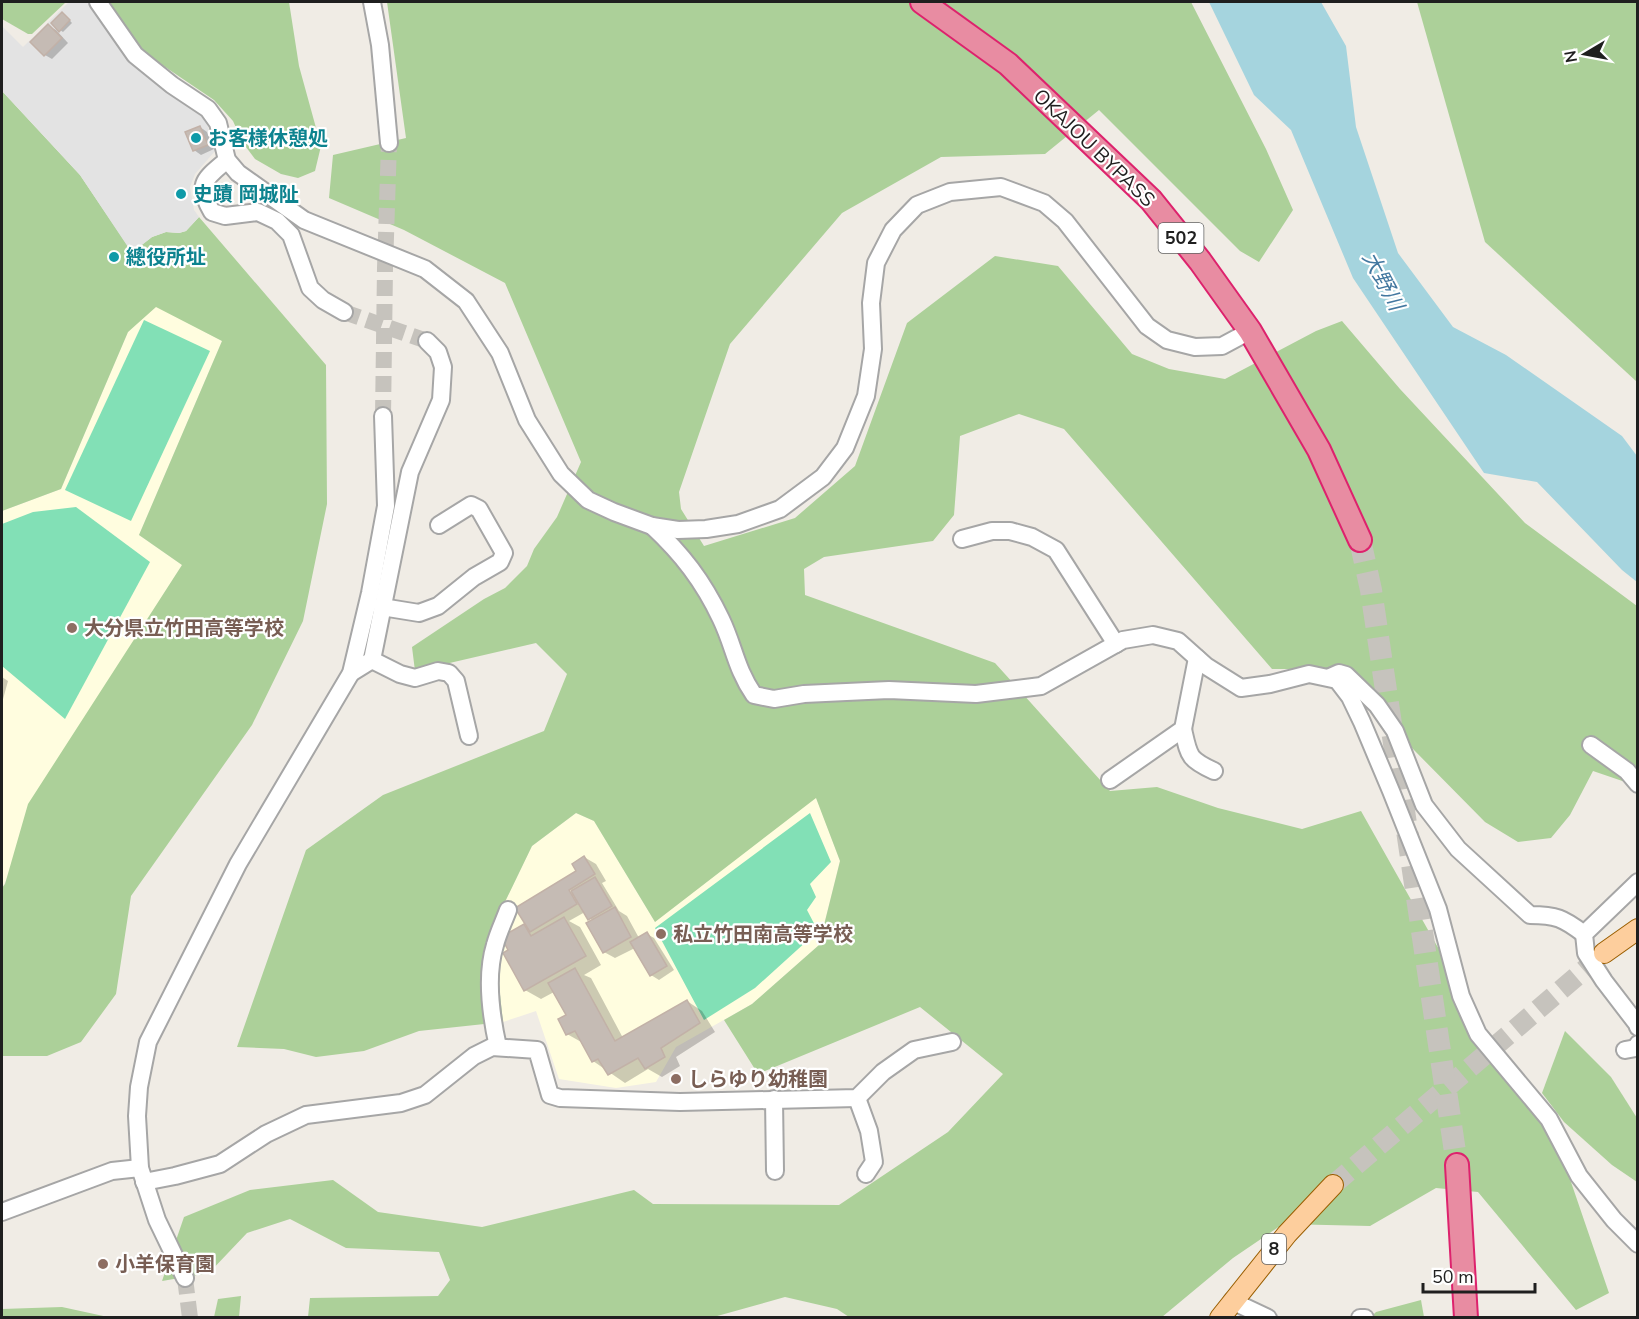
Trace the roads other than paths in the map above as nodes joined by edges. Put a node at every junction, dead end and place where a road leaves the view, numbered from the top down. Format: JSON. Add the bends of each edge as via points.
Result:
{"nodes":[{"id":1,"x":98,"y":2,"type":"edge"},
{"id":2,"x":372,"y":2,"type":"edge"},
{"id":3,"x":922,"y":2,"type":"edge"},
{"id":4,"x":389,"y":143,"type":"tunnel mouth"},
{"id":5,"x":227,"y":159,"type":"junction"},
{"id":6,"x":344,"y":312,"type":"tunnel mouth"},
{"id":7,"x":1250,"y":331,"type":"junction"},
{"id":8,"x":427,"y":340,"type":"tunnel mouth"},
{"id":9,"x":383,"y":416,"type":"tunnel mouth"},
{"id":10,"x":439,"y":525,"type":"dead end"},
{"id":11,"x":652,"y":526,"type":"junction"},
{"id":12,"x":962,"y":539,"type":"dead end"},
{"id":13,"x":1360,"y":540,"type":"tunnel mouth"},
{"id":14,"x":382,"y":607,"type":"junction"},
{"id":15,"x":1116,"y":644,"type":"junction"},
{"id":16,"x":1197,"y":658,"type":"junction"},
{"id":17,"x":372,"y":660,"type":"junction"},
{"id":18,"x":351,"y":673,"type":"junction"},
{"id":19,"x":1327,"y":678,"type":"junction"},
{"id":20,"x":1183,"y":729,"type":"junction"},
{"id":21,"x":469,"y":736,"type":"dead end"},
{"id":22,"x":1591,"y":745,"type":"dead end"},
{"id":23,"x":1214,"y":771,"type":"dead end"},
{"id":24,"x":1110,"y":780,"type":"dead end"},
{"id":25,"x":1638,"y":784,"type":"edge"},
{"id":26,"x":1638,"y":882,"type":"edge"},
{"id":27,"x":508,"y":910,"type":"dead end"},
{"id":28,"x":1638,"y":929,"type":"edge"},
{"id":29,"x":1584,"y":934,"type":"junction"},
{"id":30,"x":1604,"y":953,"type":"tunnel mouth"},
{"id":31,"x":1638,"y":1027,"type":"edge"},
{"id":32,"x":952,"y":1042,"type":"dead end"},
{"id":33,"x":498,"y":1047,"type":"junction"},
{"id":34,"x":856,"y":1098,"type":"junction"},
{"id":35,"x":774,"y":1099,"type":"junction"},
{"id":36,"x":1457,"y":1165,"type":"tunnel mouth"},
{"id":37,"x":775,"y":1171,"type":"dead end"},
{"id":38,"x":866,"y":1174,"type":"dead end"},
{"id":39,"x":142,"y":1175,"type":"junction"},
{"id":40,"x":1333,"y":1185,"type":"tunnel mouth"},
{"id":41,"x":2,"y":1212,"type":"edge"},
{"id":42,"x":1638,"y":1244,"type":"edge"},
{"id":43,"x":185,"y":1278,"type":"tunnel mouth"},
{"id":44,"x":1232,"y":1301,"type":"junction"},
{"id":45,"x":1220,"y":1317,"type":"edge"},
{"id":46,"x":1268,"y":1317,"type":"edge"},
{"id":47,"x":1466,"y":1317,"type":"edge"}],
"edges":[{"from":1,"to":5,"type":"street","via":[[135,55],[208,109],[218,123]]},
{"from":2,"to":4,"type":"street"},
{"from":3,"to":7,"type":"highway","name":"OKAJOU BYPASS","number":"502","via":[[1008,64],[1151,200]]},
{"from":5,"to":6,"type":"street","via":[[205,179],[203,197],[212,212],[225,216],[258,212],[277,221],[291,235],[310,288]]},
{"from":5,"to":11,"type":"street","via":[[238,173],[304,220],[426,269],[466,301],[500,353],[527,420],[561,474],[588,500]]},
{"from":7,"to":11,"type":"street","via":[[1222,345],[1195,347],[1167,340],[1147,326],[1065,221],[1044,202],[1001,187],[950,192],[917,205],[893,230],[876,263],[871,303],[873,350],[866,396],[845,448],[823,477],[780,510],[738,524],[697,530]]},
{"from":7,"to":13,"type":"highway","name":"OKAJOU BYPASS","number":"502","via":[[1319,450]]},
{"from":8,"to":14,"type":"street","via":[[438,352],[443,368],[441,400],[410,472]]},
{"from":9,"to":18,"type":"street","via":[[386,506]]},
{"from":10,"to":14,"type":"street","via":[[471,505],[479,509],[504,553],[500,561],[438,606],[419,613]]},
{"from":11,"to":15,"type":"street","via":[[689,563],[722,619],[743,679],[754,695],[774,699],[890,690],[976,694],[1041,686]]},
{"from":12,"to":15,"type":"street","via":[[1010,531],[1056,550]]},
{"from":14,"to":17,"type":"street"},
{"from":15,"to":16,"type":"street","via":[[1153,635],[1178,641]]},
{"from":16,"to":19,"type":"street","via":[[1241,688],[1309,674]]},
{"from":16,"to":20,"type":"street"},
{"from":17,"to":18,"type":"street"},
{"from":17,"to":21,"type":"street","via":[[415,678],[438,671],[449,673],[456,681]]},
{"from":18,"to":39,"type":"street","via":[[238,864],[148,1042],[137,1116]]},
{"from":19,"to":29,"type":"street","via":[[1346,675],[1377,705],[1395,731],[1424,805],[1458,849],[1530,915],[1563,919]]},
{"from":19,"to":42,"type":"street","via":[[1337,680],[1350,697],[1366,732],[1438,909],[1461,996],[1479,1034],[1549,1119],[1579,1176],[1614,1221]]},
{"from":20,"to":23,"type":"street","via":[[1195,762]]},
{"from":20,"to":24,"type":"street"},
{"from":22,"to":25,"type":"street"},
{"from":26,"to":29,"type":"street"},
{"from":27,"to":33,"type":"street","via":[[494,947],[491,976],[492,1019]]},
{"from":28,"to":30,"type":"main road"},
{"from":29,"to":31,"type":"street","via":[[1586,953]]},
{"from":32,"to":34,"type":"street","via":[[914,1050],[883,1071]]},
{"from":33,"to":35,"type":"street","via":[[537,1050],[550,1095],[560,1098],[680,1102]]},
{"from":33,"to":39,"type":"street","via":[[474,1056],[425,1095],[401,1103],[306,1115],[266,1134],[220,1164],[175,1176]]},
{"from":34,"to":35,"type":"street"},
{"from":34,"to":38,"type":"street","via":[[869,1131],[874,1162]]},
{"from":35,"to":37,"type":"street"},
{"from":36,"to":47,"type":"highway"},
{"from":39,"to":41,"type":"street","via":[[112,1171]]},
{"from":39,"to":43,"type":"street","via":[[157,1220]]},
{"from":40,"to":44,"type":"main road","number":"8"},
{"from":44,"to":45,"type":"main road","number":"8"},
{"from":44,"to":46,"type":"street"}]}
